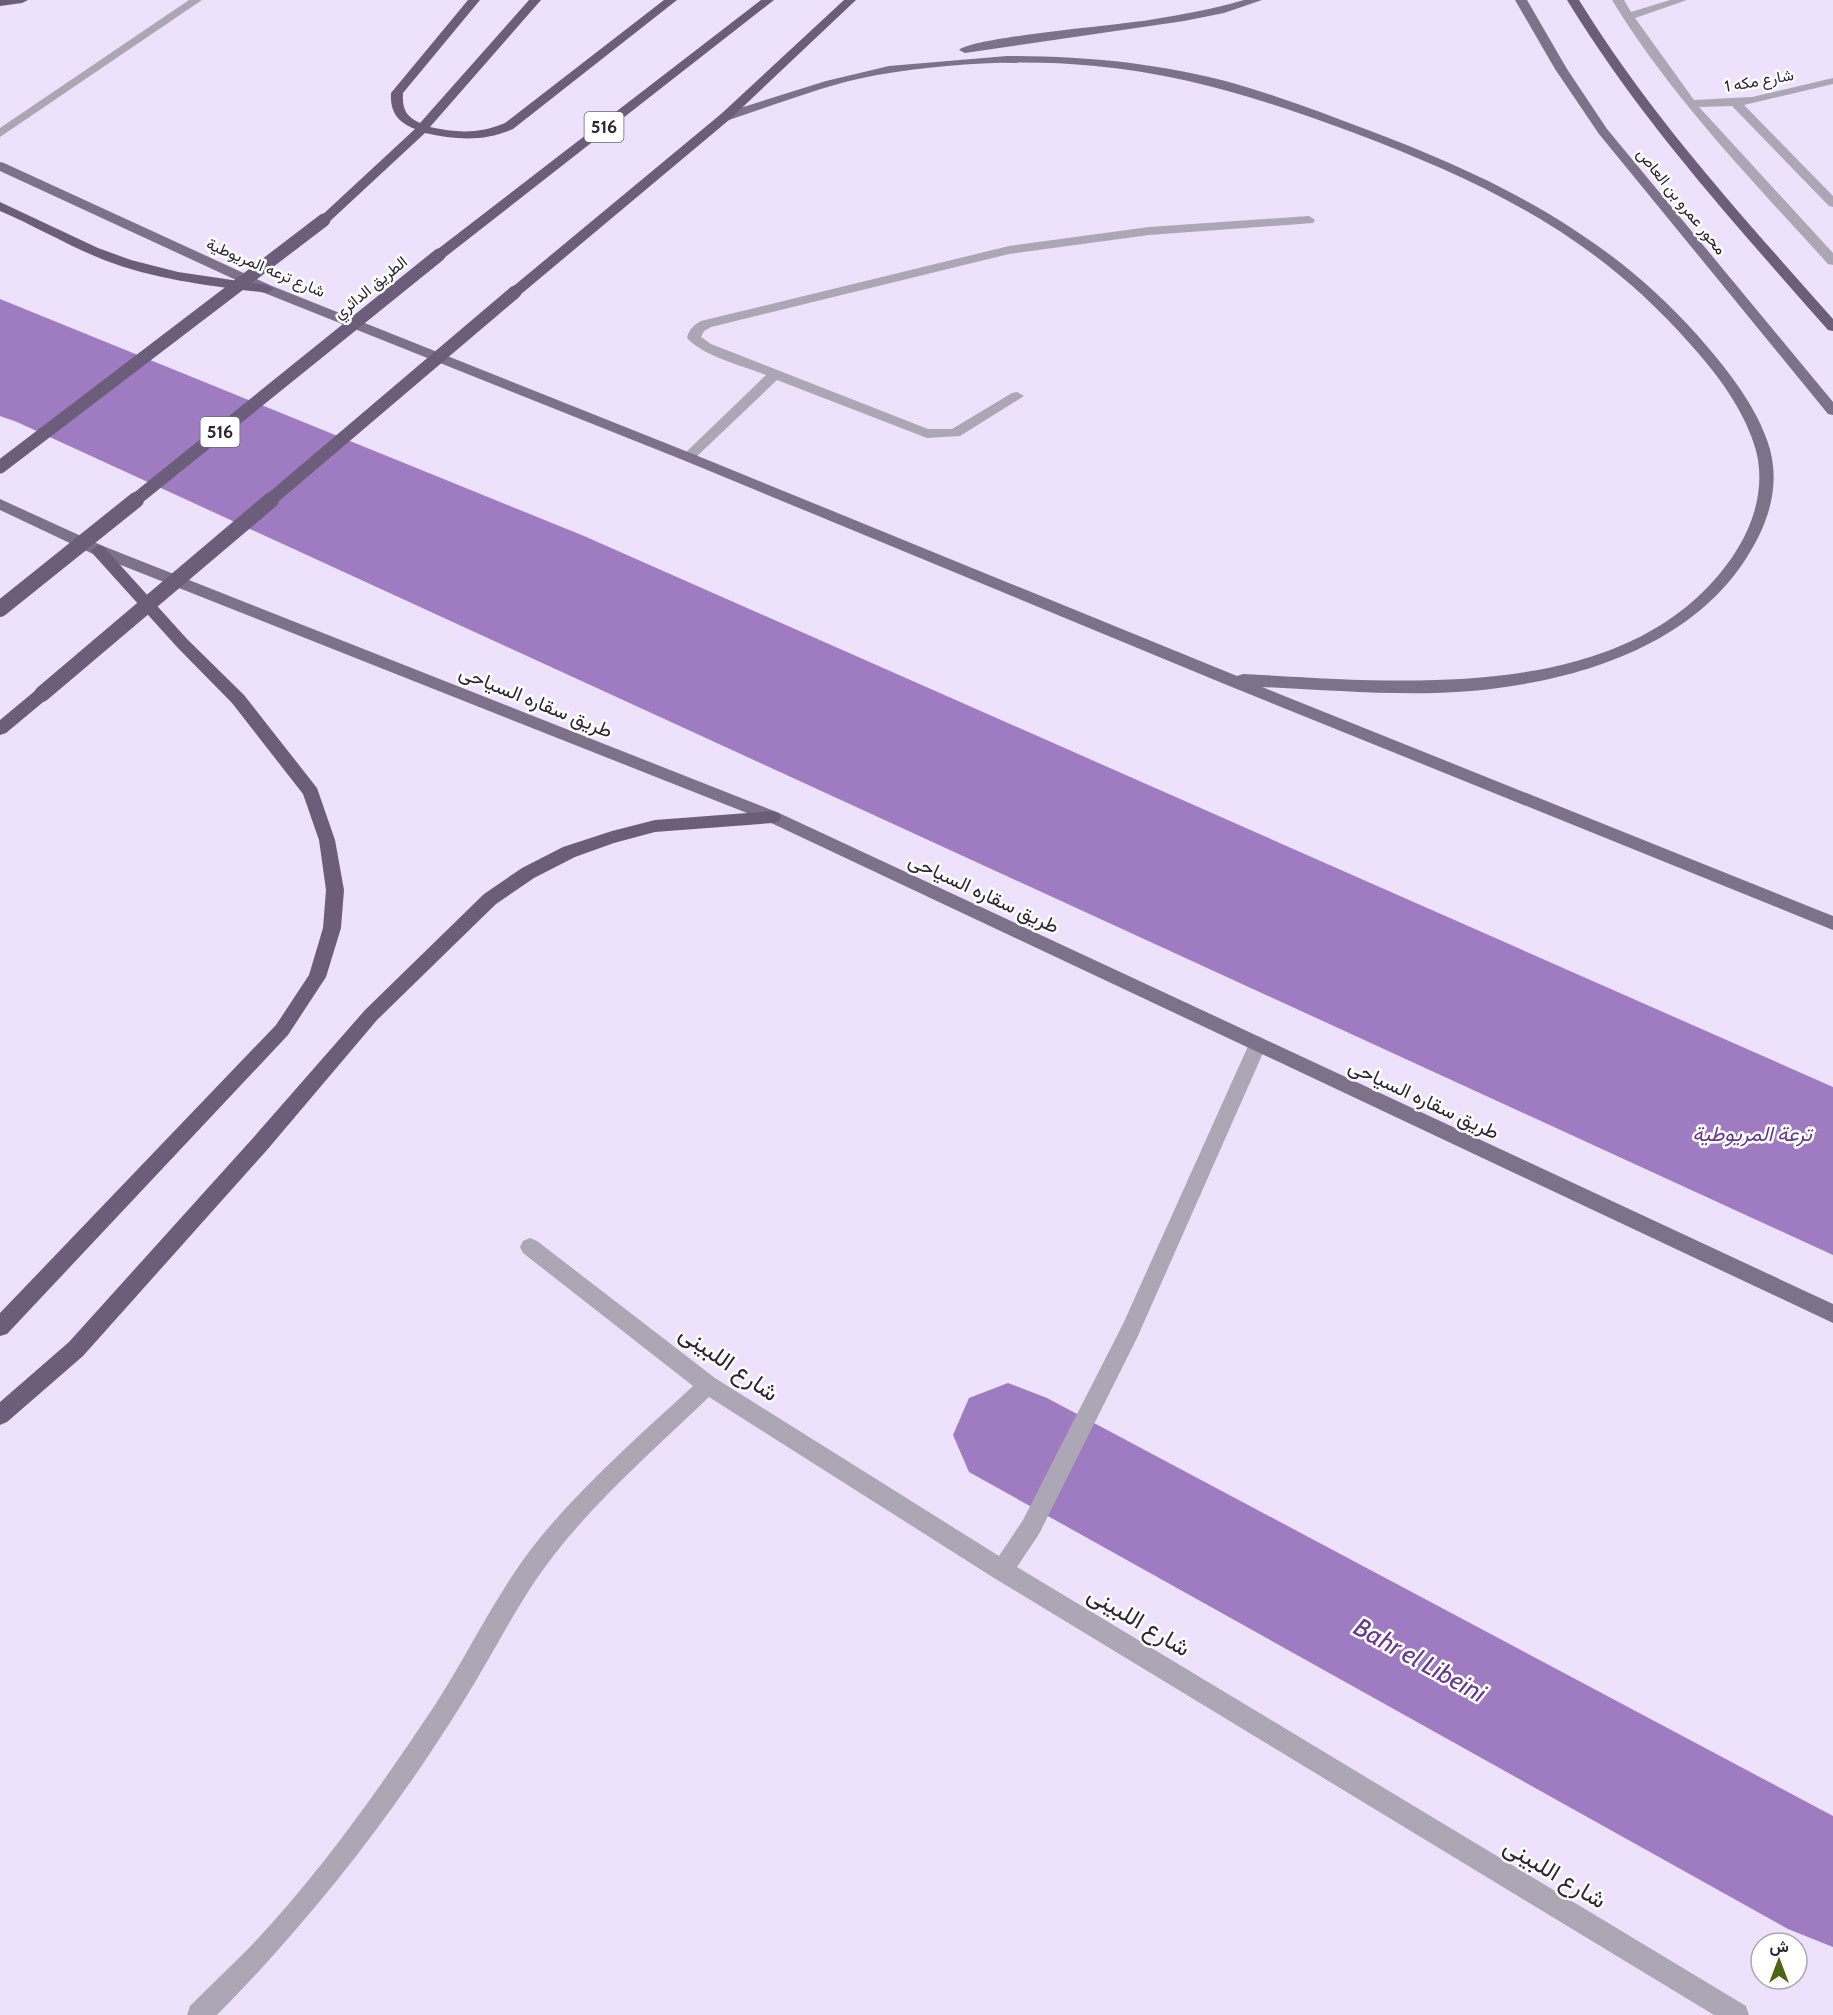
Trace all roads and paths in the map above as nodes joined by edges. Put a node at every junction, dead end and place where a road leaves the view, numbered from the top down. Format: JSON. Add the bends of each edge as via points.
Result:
{"nodes":[{"id":1,"x":22,"y":0,"type":"edge"},
{"id":2,"x":196,"y":0,"type":"edge"},
{"id":3,"x":474,"y":0,"type":"edge"},
{"id":4,"x":536,"y":0,"type":"edge"},
{"id":5,"x":671,"y":0,"type":"edge"},
{"id":6,"x":768,"y":0,"type":"edge"},
{"id":7,"x":850,"y":0,"type":"edge"},
{"id":8,"x":1256,"y":0,"type":"edge"},
{"id":9,"x":1521,"y":0,"type":"edge"},
{"id":10,"x":1573,"y":0,"type":"edge"},
{"id":11,"x":1618,"y":0,"type":"edge"},
{"id":12,"x":1681,"y":0,"type":"edge"},
{"id":13,"x":0,"y":3,"type":"edge"},
{"id":14,"x":1628,"y":17,"type":"junction"},
{"id":15,"x":878,"y":72,"type":"junction"},
{"id":16,"x":1833,"y":81,"type":"edge"},
{"id":17,"x":1735,"y":102,"type":"junction"},
{"id":18,"x":1690,"y":104,"type":"junction"},
{"id":19,"x":725,"y":117,"type":"junction"},
{"id":20,"x":422,"y":129,"type":"junction"},
{"id":21,"x":0,"y":133,"type":"edge"},
{"id":22,"x":0,"y":166,"type":"edge"},
{"id":23,"x":1833,"y":203,"type":"edge"},
{"id":24,"x":0,"y":206,"type":"edge"},
{"id":25,"x":1309,"y":220,"type":"dead end"},
{"id":26,"x":1833,"y":261,"type":"edge"},
{"id":27,"x":267,"y":289,"type":"junction"},
{"id":28,"x":1833,"y":327,"type":"edge"},
{"id":29,"x":775,"y":375,"type":"junction"},
{"id":30,"x":1017,"y":396,"type":"dead end"},
{"id":31,"x":1833,"y":411,"type":"edge"},
{"id":32,"x":688,"y":457,"type":"junction"},
{"id":33,"x":0,"y":467,"type":"edge"},
{"id":34,"x":0,"y":504,"type":"edge"},
{"id":35,"x":99,"y":550,"type":"junction"},
{"id":36,"x":0,"y":609,"type":"edge"},
{"id":37,"x":1228,"y":679,"type":"junction"},
{"id":38,"x":0,"y":729,"type":"edge"},
{"id":39,"x":773,"y":817,"type":"junction"},
{"id":40,"x":1833,"y":923,"type":"edge"},
{"id":41,"x":1258,"y":1044,"type":"junction"},
{"id":42,"x":530,"y":1248,"type":"dead end"},
{"id":43,"x":1833,"y":1314,"type":"edge"},
{"id":44,"x":0,"y":1327,"type":"edge"},
{"id":45,"x":708,"y":1385,"type":"junction"},
{"id":46,"x":0,"y":1415,"type":"edge"},
{"id":47,"x":1002,"y":1570,"type":"junction"},
{"id":48,"x":199,"y":2015,"type":"edge"},
{"id":49,"x":1737,"y":2015,"type":"edge"}],
"edges":[{"from":1,"to":13,"type":"highway"},
{"from":2,"to":21,"type":"street"},
{"from":3,"to":20,"type":"highway","via":[[398,93],[395,101],[401,117]]},
{"from":4,"to":20,"type":"highway"},
{"from":5,"to":20,"type":"highway","via":[[509,126],[481,135]]},
{"from":6,"to":36,"type":"highway","name":"الطريق الدائري","number":"516","bridge":true,"via":[[439,255]]},
{"from":7,"to":19,"type":"highway"},
{"from":8,"to":15,"type":"main road","via":[[1160,22],[968,49]]},
{"from":9,"to":31,"type":"main road","name":"محور عمرو بن العاص","via":[[1561,69],[1604,131]]},
{"from":10,"to":28,"type":"highway","via":[[1617,72],[1648,113]]},
{"from":11,"to":14,"type":"street"},
{"from":12,"to":14,"type":"street"},
{"from":14,"to":18,"type":"street"},
{"from":15,"to":19,"type":"main road","via":[[830,82]]},
{"from":15,"to":37,"type":"main road","via":[[1017,57],[1113,63],[1223,84],[1418,153],[1529,206],[1617,265],[1675,318],[1712,360],[1758,433],[1767,476],[1760,518],[1740,560],[1708,597],[1664,630],[1608,656],[1544,675],[1472,685]]},
{"from":16,"to":17,"type":"street","name":"شارع مكه 1","via":[[1769,98]]},
{"from":17,"to":18,"type":"street","name":"شارع مكه 1"},
{"from":17,"to":23,"type":"street"},
{"from":18,"to":26,"type":"street"},
{"from":19,"to":38,"type":"highway","bridge":true},
{"from":20,"to":33,"type":"highway","bridge":true,"via":[[324,220]]},
{"from":22,"to":27,"type":"main road","name":"شارع ترعه المريوطية"},
{"from":24,"to":27,"type":"highway","via":[[126,264]]},
{"from":25,"to":29,"type":"street","via":[[1149,231],[1009,250],[709,323],[695,332],[699,344]]},
{"from":27,"to":32,"type":"main road","name":"شارع ترعه المريوطية"},
{"from":29,"to":30,"type":"street","via":[[927,434],[955,433]]},
{"from":29,"to":32,"type":"street"},
{"from":32,"to":37,"type":"main road"},
{"from":34,"to":35,"type":"main road"},
{"from":35,"to":39,"type":"main road","name":"طريق سقاره السياحى"},
{"from":35,"to":44,"type":"highway","via":[[238,699],[311,792],[327,840],[334,890],[332,928],[317,977],[282,1030]]},
{"from":37,"to":40,"type":"main road"},
{"from":39,"to":41,"type":"main road","name":"طريق سقاره السياحى"},
{"from":39,"to":46,"type":"highway","via":[[655,826],[612,837],[569,852],[490,899],[371,1015],[76,1349]]},
{"from":41,"to":43,"type":"main road","name":"طريق سقاره السياحى"},
{"from":41,"to":47,"type":"street","via":[[1130,1331],[1031,1527]]},
{"from":42,"to":45,"type":"street","name":"شارع اللبينى"},
{"from":45,"to":47,"type":"street","name":"شارع اللبينى"},
{"from":45,"to":48,"type":"street","via":[[584,1502],[545,1549],[400,1778],[326,1876],[258,1956]]},
{"from":47,"to":49,"type":"street","name":"شارع اللبينى"}]}
